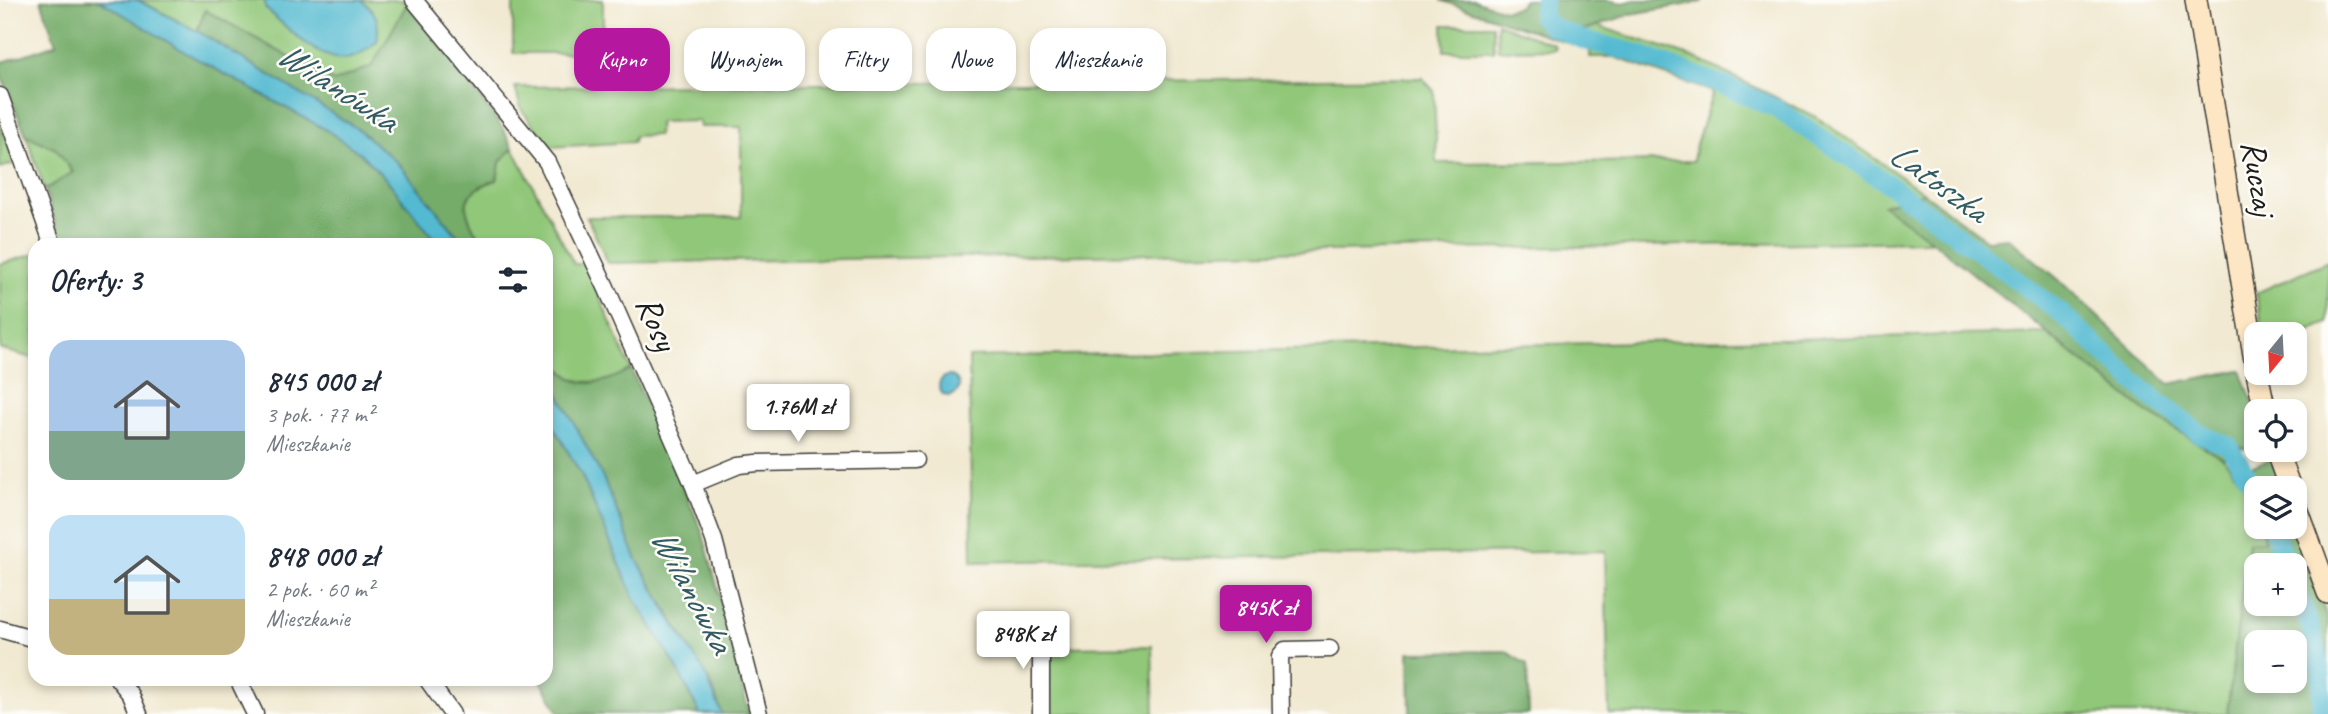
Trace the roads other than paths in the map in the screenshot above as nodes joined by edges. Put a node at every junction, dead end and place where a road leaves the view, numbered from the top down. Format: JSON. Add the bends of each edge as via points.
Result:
{"nodes":[{"id":1,"x":414,"y":0,"type":"edge"},
{"id":2,"x":2196,"y":0,"type":"edge"},
{"id":3,"x":0,"y":96,"type":"edge"},
{"id":4,"x":51,"y":238,"type":"edge"},
{"id":5,"x":2249,"y":322,"type":"edge"},
{"id":6,"x":915,"y":460,"type":"dead end"},
{"id":7,"x":693,"y":484,"type":"junction"},
{"id":8,"x":2307,"y":536,"type":"edge"},
{"id":9,"x":2328,"y":593,"type":"edge"},
{"id":10,"x":0,"y":629,"type":"edge"},
{"id":11,"x":28,"y":637,"type":"edge"},
{"id":12,"x":991,"y":641,"type":"dead end"},
{"id":13,"x":1330,"y":649,"type":"dead end"},
{"id":14,"x":124,"y":686,"type":"edge"},
{"id":15,"x":241,"y":686,"type":"edge"},
{"id":16,"x":433,"y":686,"type":"edge"},
{"id":17,"x":139,"y":714,"type":"edge"},
{"id":18,"x":255,"y":714,"type":"edge"},
{"id":19,"x":452,"y":714,"type":"edge"},
{"id":20,"x":759,"y":714,"type":"edge"},
{"id":21,"x":1041,"y":714,"type":"edge"},
{"id":22,"x":1281,"y":714,"type":"edge"}],
"edges":[{"from":1,"to":7,"type":"street","name":"Rosy","via":[[547,162]]},
{"from":2,"to":5,"type":"street","name":"Ruczaj"},
{"from":3,"to":4,"type":"street"},
{"from":6,"to":7,"type":"street","via":[[757,463],[739,465]]},
{"from":7,"to":20,"type":"street","name":"Rosy","via":[[714,540]]},
{"from":8,"to":9,"type":"street"},
{"from":10,"to":11,"type":"street"},
{"from":12,"to":21,"type":"street","via":[[1034,640],[1041,650]]},
{"from":13,"to":22,"type":"street","via":[[1285,650],[1280,656]]},
{"from":14,"to":17,"type":"street"},
{"from":15,"to":18,"type":"street"},
{"from":16,"to":19,"type":"street"}]}
